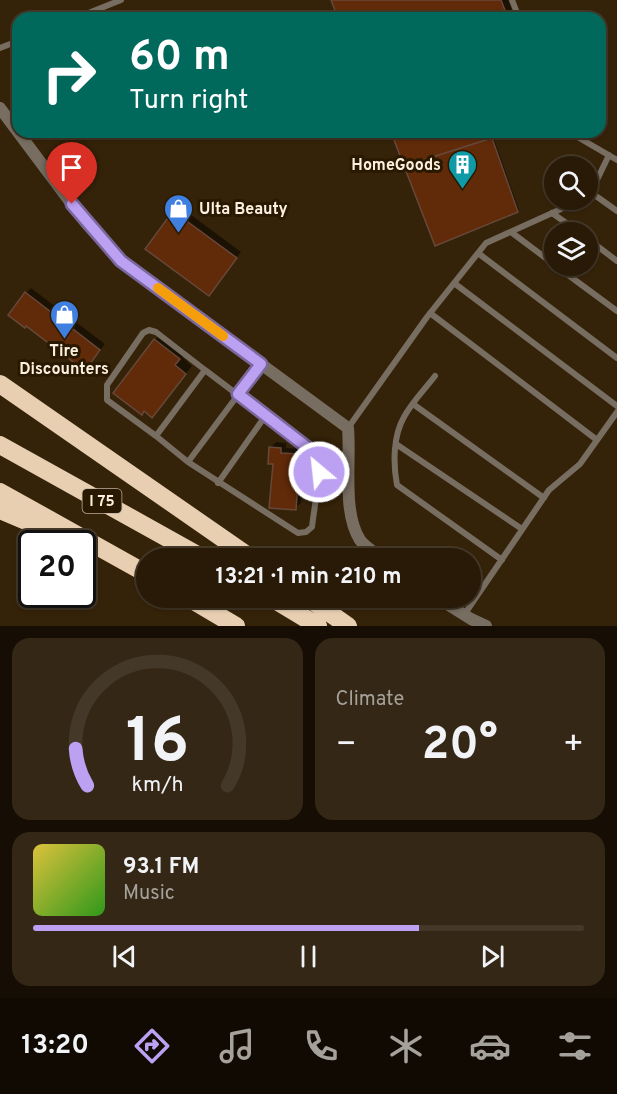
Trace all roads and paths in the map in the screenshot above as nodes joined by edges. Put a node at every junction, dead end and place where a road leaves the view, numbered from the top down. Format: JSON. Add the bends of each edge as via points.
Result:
{"nodes":[{"id":1,"x":121,"y":0,"type":"edge"},
{"id":2,"x":99,"y":9,"type":"junction"},
{"id":3,"x":91,"y":12,"type":"edge"},
{"id":4,"x":100,"y":12,"type":"edge"},
{"id":5,"x":0,"y":108,"type":"edge"},
{"id":6,"x":12,"y":124,"type":"edge"},
{"id":7,"x":22,"y":138,"type":"edge"},
{"id":8,"x":579,"y":138,"type":"edge"},
{"id":9,"x":609,"y":155,"type":"junction"},
{"id":10,"x":617,"y":160,"type":"edge"},
{"id":11,"x":598,"y":178,"type":"edge"},
{"id":12,"x":598,"y":198,"type":"edge"},
{"id":13,"x":559,"y":210,"type":"edge"},
{"id":14,"x":617,"y":211,"type":"edge"},
{"id":15,"x":552,"y":213,"type":"junction"},
{"id":16,"x":565,"y":222,"type":"edge"},
{"id":17,"x":511,"y":232,"type":"junction"},
{"id":18,"x":598,"y":247,"type":"edge"},
{"id":19,"x":478,"y":253,"type":"junction"},
{"id":20,"x":544,"y":256,"type":"edge"},
{"id":21,"x":617,"y":261,"type":"edge"},
{"id":22,"x":571,"y":276,"type":"edge"},
{"id":23,"x":454,"y":283,"type":"junction"},
{"id":24,"x":617,"y":311,"type":"edge"},
{"id":25,"x":430,"y":313,"type":"junction"},
{"id":26,"x":617,"y":358,"type":"edge"},
{"id":27,"x":261,"y":364,"type":"junction"},
{"id":28,"x":205,"y":370,"type":"junction"},
{"id":29,"x":435,"y":376,"type":"dead end"},
{"id":30,"x":0,"y":384,"type":"edge"},
{"id":31,"x":238,"y":394,"type":"junction"},
{"id":32,"x":413,"y":404,"type":"junction"},
{"id":33,"x":617,"y":406,"type":"edge"},
{"id":34,"x":617,"y":412,"type":"edge"},
{"id":35,"x":266,"y":416,"type":"junction"},
{"id":36,"x":348,"y":428,"type":"junction"},
{"id":37,"x":156,"y":436,"type":"junction"},
{"id":38,"x":597,"y":440,"type":"junction"},
{"id":39,"x":396,"y":444,"type":"junction"},
{"id":40,"x":0,"y":445,"type":"edge"},
{"id":41,"x":188,"y":462,"type":"junction"},
{"id":42,"x":218,"y":483,"type":"junction"},
{"id":43,"x":0,"y":492,"type":"edge"},
{"id":44,"x":544,"y":498,"type":"junction"},
{"id":45,"x":0,"y":510,"type":"edge"},
{"id":46,"x":522,"y":529,"type":"junction"},
{"id":47,"x":47,"y":530,"type":"edge"},
{"id":48,"x":185,"y":548,"type":"edge"},
{"id":49,"x":238,"y":548,"type":"edge"},
{"id":50,"x":369,"y":548,"type":"edge"},
{"id":51,"x":96,"y":551,"type":"edge"},
{"id":52,"x":502,"y":560,"type":"junction"},
{"id":53,"x":136,"y":568,"type":"edge"},
{"id":54,"x":136,"y":569,"type":"edge"},
{"id":55,"x":206,"y":608,"type":"edge"},
{"id":56,"x":288,"y":608,"type":"edge"},
{"id":57,"x":323,"y":608,"type":"edge"},
{"id":58,"x":453,"y":608,"type":"edge"},
{"id":59,"x":464,"y":615,"type":"junction"},
{"id":60,"x":236,"y":626,"type":"edge"},
{"id":61,"x":318,"y":626,"type":"edge"},
{"id":62,"x":348,"y":626,"type":"edge"},
{"id":63,"x":486,"y":626,"type":"edge"}],
"edges":[{"from":1,"to":2,"type":"lane"},
{"from":2,"to":3,"type":"lane"},
{"from":2,"to":4,"type":"lane"},
{"from":5,"to":6,"type":"street"},
{"from":7,"to":27,"type":"street","via":[[86,223],[121,261]]},
{"from":8,"to":9,"type":"lane"},
{"from":9,"to":10,"type":"lane"},
{"from":9,"to":11,"type":"lane"},
{"from":12,"to":14,"type":"lane"},
{"from":13,"to":15,"type":"lane"},
{"from":15,"to":16,"type":"lane"},
{"from":15,"to":17,"type":"lane"},
{"from":17,"to":19,"type":"lane","via":[[486,243]]},
{"from":17,"to":20,"type":"lane"},
{"from":18,"to":21,"type":"lane"},
{"from":19,"to":23,"type":"lane"},
{"from":19,"to":26,"type":"lane"},
{"from":22,"to":24,"type":"lane"},
{"from":23,"to":25,"type":"lane"},
{"from":23,"to":33,"type":"lane"},
{"from":25,"to":36,"type":"lane"},
{"from":25,"to":38,"type":"lane"},
{"from":27,"to":31,"type":"lane"},
{"from":27,"to":36,"type":"street"},
{"from":28,"to":31,"type":"lane"},
{"from":28,"to":37,"type":"lane"},
{"from":28,"to":37,"type":"lane","via":[[156,332],[143,333],[106,385],[105,393],[107,399]]},
{"from":29,"to":32,"type":"lane"},
{"from":30,"to":49,"type":"highway"},
{"from":31,"to":35,"type":"lane"},
{"from":31,"to":41,"type":"lane"},
{"from":32,"to":39,"type":"lane","via":[[403,417]]},
{"from":32,"to":44,"type":"lane"},
{"from":34,"to":38,"type":"lane"},
{"from":35,"to":42,"type":"lane"},
{"from":35,"to":42,"type":"lane","via":[[314,457],[319,472],[312,527],[298,533]]},
{"from":36,"to":50,"type":"street","via":[[351,523]]},
{"from":37,"to":41,"type":"lane"},
{"from":38,"to":44,"type":"lane","via":[[580,464]]},
{"from":39,"to":46,"type":"lane"},
{"from":39,"to":52,"type":"lane","via":[[393,469],[397,485]]},
{"from":40,"to":48,"type":"highway","number":"I 75"},
{"from":41,"to":42,"type":"lane"},
{"from":43,"to":53,"type":"highway","number":"I 75"},
{"from":44,"to":46,"type":"lane"},
{"from":45,"to":47,"type":"highway"},
{"from":46,"to":52,"type":"lane"},
{"from":51,"to":54,"type":"highway"},
{"from":52,"to":59,"type":"lane"},
{"from":55,"to":60,"type":"highway"},
{"from":56,"to":61,"type":"highway"},
{"from":57,"to":62,"type":"highway"},
{"from":58,"to":59,"type":"street"},
{"from":59,"to":63,"type":"street"}]}
